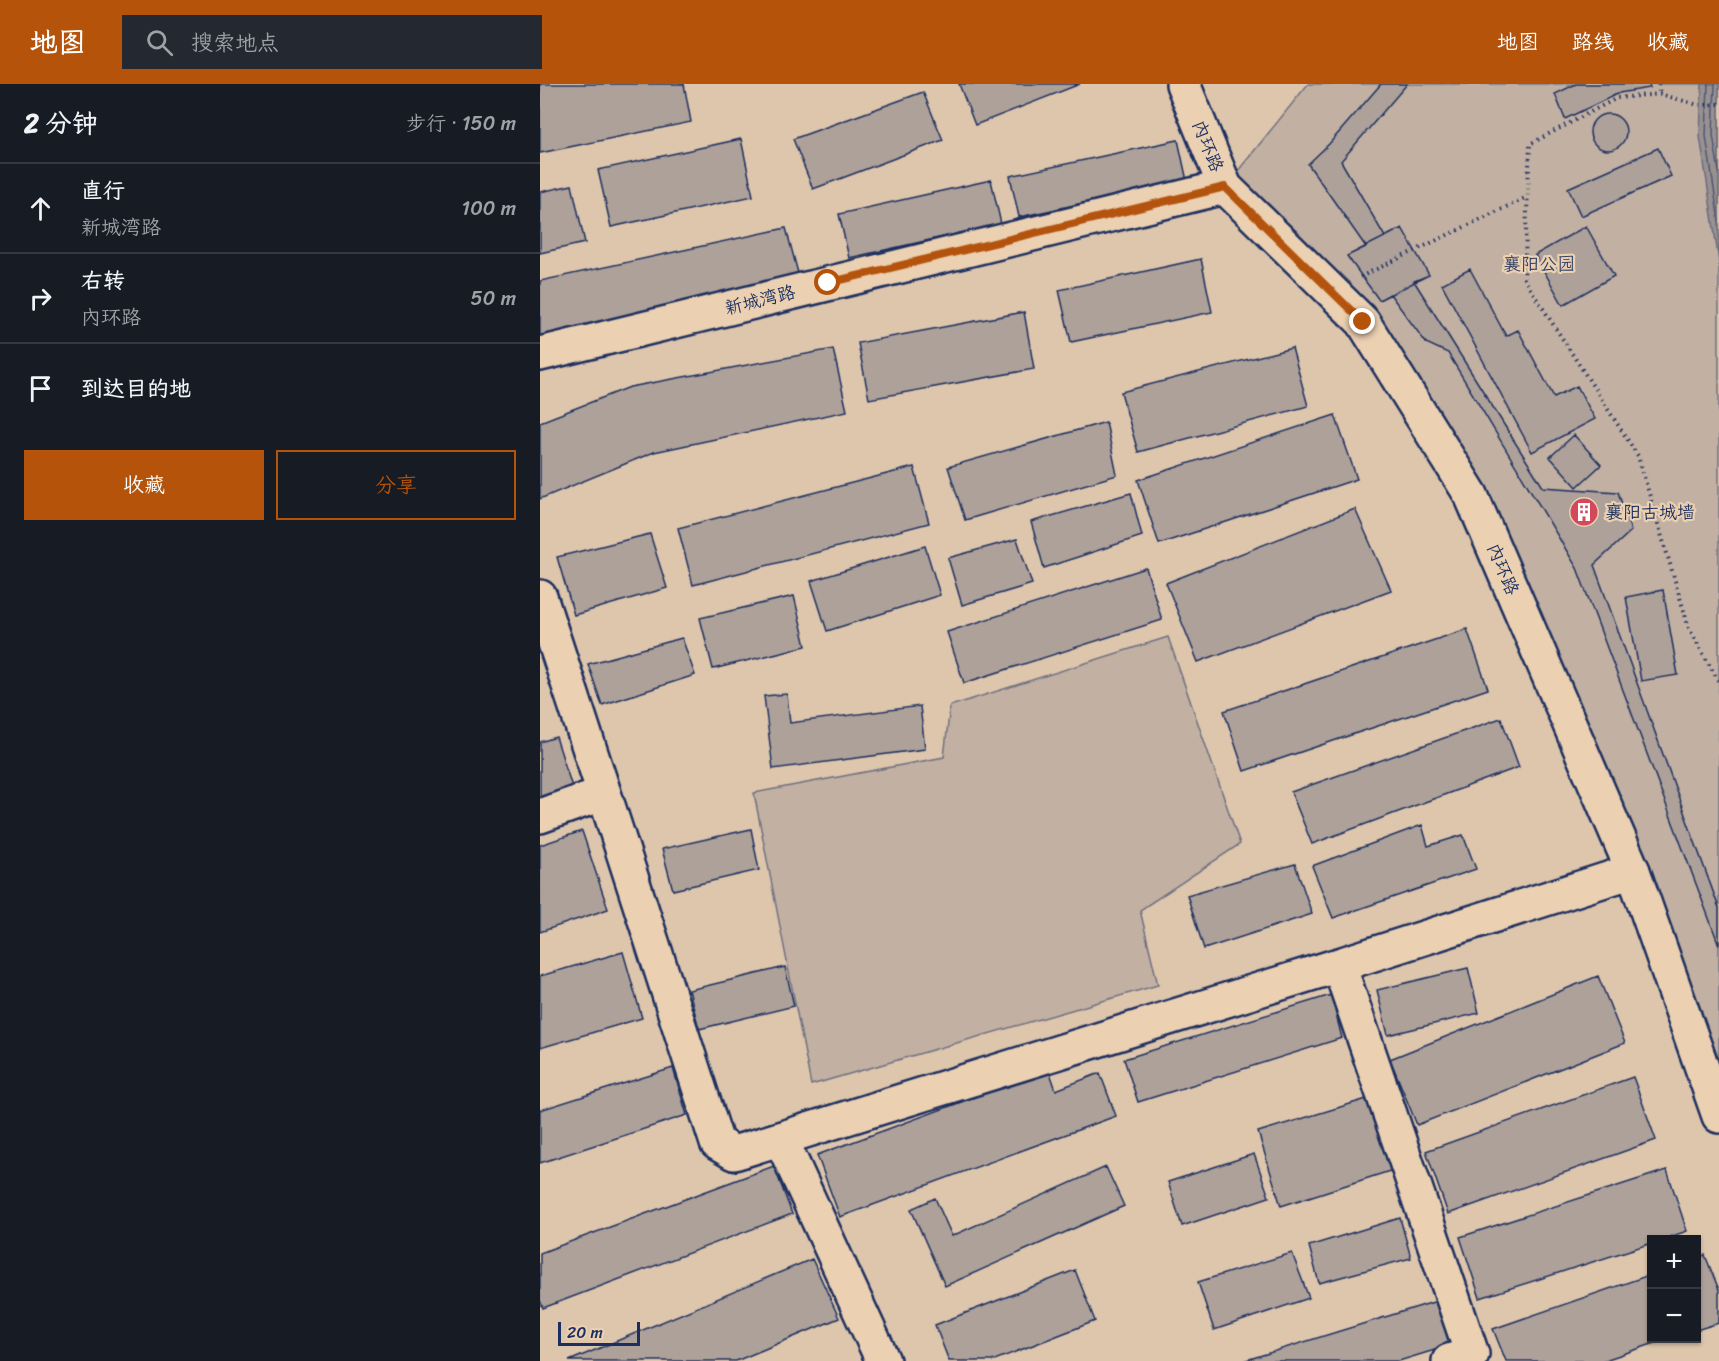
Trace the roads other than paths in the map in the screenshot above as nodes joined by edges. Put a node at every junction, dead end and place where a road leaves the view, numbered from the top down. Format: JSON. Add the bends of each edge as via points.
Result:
{"nodes":[{"id":1,"x":1183,"y":84,"type":"edge"},
{"id":2,"x":1225,"y":187,"type":"junction"},
{"id":3,"x":540,"y":354,"type":"edge"},
{"id":4,"x":540,"y":597,"type":"edge"},
{"id":5,"x":604,"y":793,"type":"junction"},
{"id":6,"x":540,"y":816,"type":"edge"},
{"id":7,"x":1633,"y":871,"type":"junction"},
{"id":8,"x":1339,"y":965,"type":"junction"},
{"id":9,"x":1719,"y":1116,"type":"edge"},
{"id":10,"x":781,"y":1139,"type":"junction"},
{"id":11,"x":883,"y":1361,"type":"edge"},
{"id":12,"x":1449,"y":1361,"type":"edge"}],
"edges":[{"from":1,"to":2,"type":"street","name":"内环路"},
{"from":2,"to":3,"type":"street","name":"新城湾路"},
{"from":2,"to":7,"type":"street","name":"内环路","via":[[1363,322],[1471,495]]},
{"from":4,"to":5,"type":"street"},
{"from":5,"to":6,"type":"street"},
{"from":5,"to":10,"type":"street","via":[[717,1143],[734,1153]]},
{"from":7,"to":8,"type":"street"},
{"from":7,"to":9,"type":"street","name":"内环路"},
{"from":8,"to":10,"type":"street"},
{"from":8,"to":12,"type":"street","via":[[1472,1354]]},
{"from":10,"to":11,"type":"street"}]}
